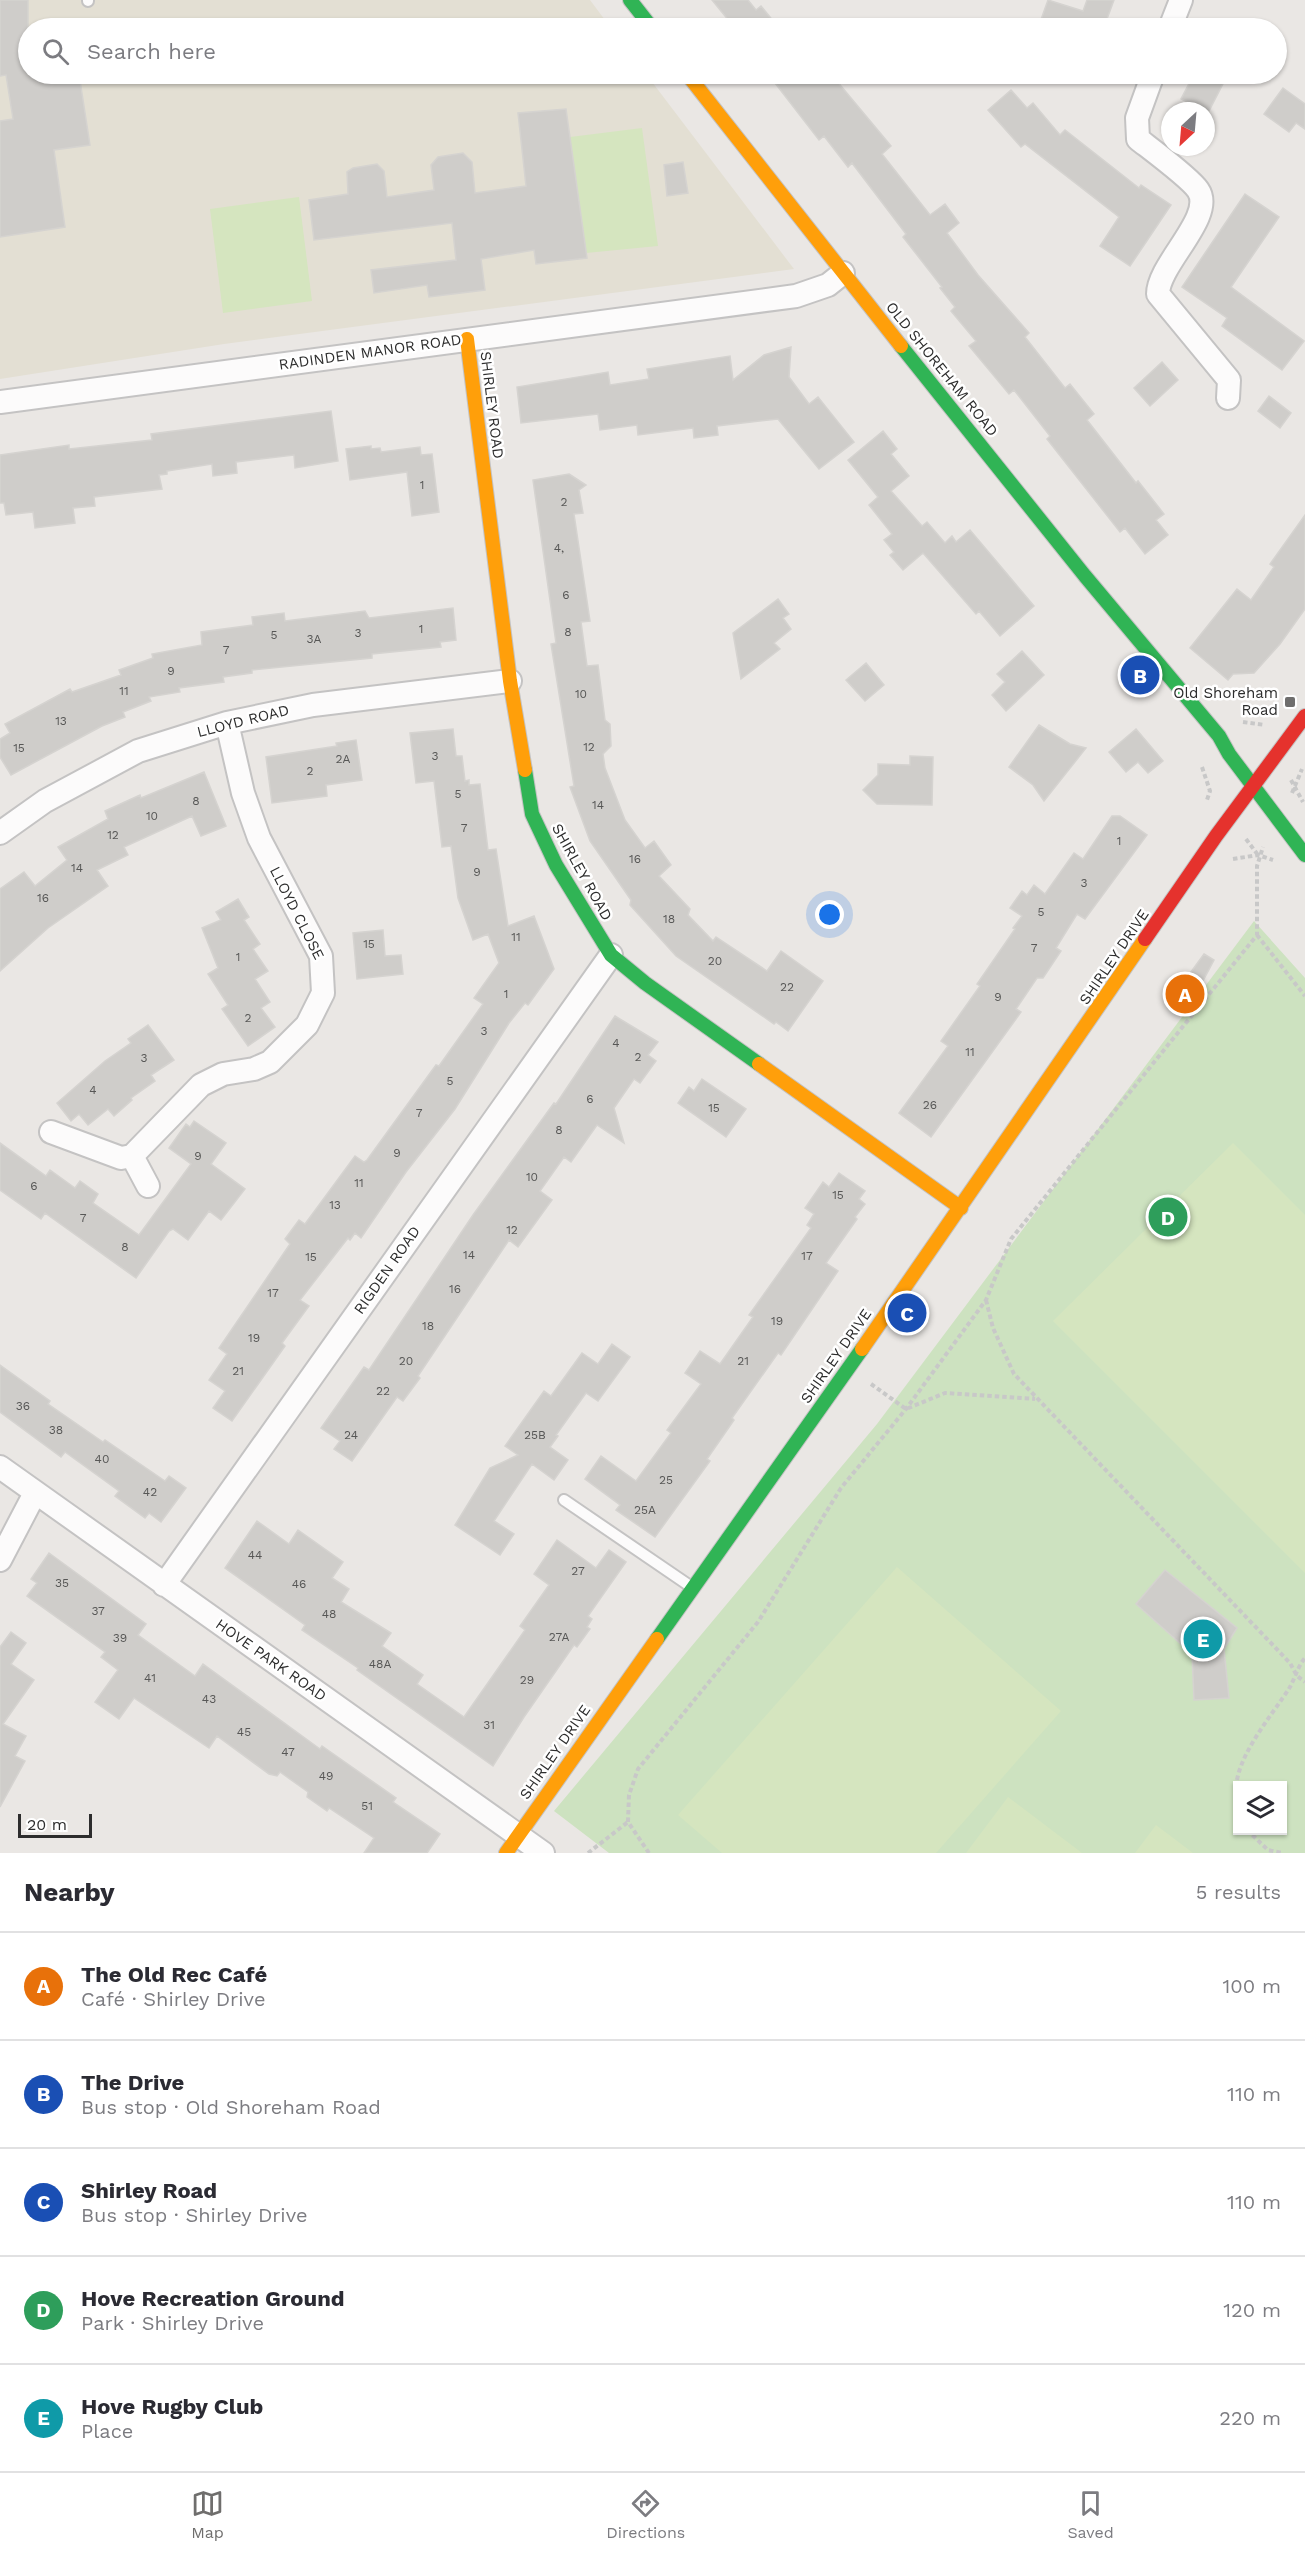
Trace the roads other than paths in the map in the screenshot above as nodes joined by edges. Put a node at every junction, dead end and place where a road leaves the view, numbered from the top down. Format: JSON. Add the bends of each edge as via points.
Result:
{"nodes":[{"id":1,"x":630,"y":0,"type":"edge"},
{"id":2,"x":1181,"y":0,"type":"edge"},
{"id":3,"x":644,"y":18,"type":"edge"},
{"id":4,"x":1174,"y":18,"type":"edge"},
{"id":5,"x":695,"y":84,"type":"edge"},
{"id":6,"x":1149,"y":84,"type":"edge"},
{"id":7,"x":843,"y":273,"type":"junction"},
{"id":8,"x":467,"y":339,"type":"junction"},
{"id":9,"x":1228,"y":398,"type":"dead end"},
{"id":10,"x":0,"y":402,"type":"edge"},
{"id":11,"x":510,"y":681,"type":"junction"},
{"id":12,"x":1305,"y":716,"type":"edge"},
{"id":13,"x":226,"y":723,"type":"junction"},
{"id":14,"x":1253,"y":788,"type":"junction"},
{"id":15,"x":0,"y":833,"type":"edge"},
{"id":16,"x":1304,"y":854,"type":"edge"},
{"id":17,"x":610,"y":955,"type":"junction"},
{"id":18,"x":51,"y":1132,"type":"dead end"},
{"id":19,"x":132,"y":1156,"type":"junction"},
{"id":20,"x":148,"y":1186,"type":"dead end"},
{"id":21,"x":962,"y":1208,"type":"junction"},
{"id":22,"x":0,"y":1467,"type":"edge"},
{"id":23,"x":35,"y":1493,"type":"junction"},
{"id":24,"x":564,"y":1500,"type":"dead end"},
{"id":25,"x":0,"y":1560,"type":"edge"},
{"id":26,"x":164,"y":1585,"type":"junction"},
{"id":27,"x":693,"y":1588,"type":"junction"},
{"id":28,"x":511,"y":1844,"type":"edge"},
{"id":29,"x":543,"y":1853,"type":"edge"}],
"edges":[{"from":1,"to":3,"type":"street"},
{"from":2,"to":4,"type":"street"},
{"from":5,"to":7,"type":"street","name":"OLD SHOREHAM ROAD"},
{"from":6,"to":9,"type":"street","via":[[1137,118],[1138,139],[1198,190],[1203,204],[1161,278],[1158,294],[1229,380]]},
{"from":7,"to":8,"type":"street","name":"RADINDEN MANOR ROAD","via":[[828,285],[796,296]]},
{"from":7,"to":14,"type":"street","name":"OLD SHOREHAM ROAD","via":[[1085,576],[1219,736]]},
{"from":8,"to":10,"type":"street","name":"RADINDEN MANOR ROAD"},
{"from":8,"to":11,"type":"street","name":"SHIRLEY ROAD"},
{"from":11,"to":13,"type":"street","name":"LLOYD ROAD","via":[[313,705]]},
{"from":11,"to":17,"type":"street","name":"SHIRLEY ROAD","via":[[532,814],[556,865]]},
{"from":12,"to":14,"type":"street","name":"SHIRLEY DRIVE"},
{"from":13,"to":15,"type":"street","name":"LLOYD ROAD","via":[[138,751],[45,801]]},
{"from":13,"to":19,"type":"street","name":"LLOYD CLOSE","via":[[258,838],[321,956],[323,993],[307,1025],[270,1062],[223,1074],[201,1085]]},
{"from":14,"to":16,"type":"street","name":"OLD SHOREHAM ROAD"},
{"from":14,"to":21,"type":"street","name":"SHIRLEY DRIVE"},
{"from":17,"to":21,"type":"street","name":"SHIRLEY ROAD","via":[[645,984]]},
{"from":17,"to":26,"type":"street","name":"RIGDEN ROAD"},
{"from":18,"to":19,"type":"street","via":[[121,1158]]},
{"from":19,"to":20,"type":"street"},
{"from":21,"to":27,"type":"street","name":"SHIRLEY DRIVE"},
{"from":22,"to":23,"type":"street","name":"HOVE PARK ROAD"},
{"from":23,"to":25,"type":"street"},
{"from":23,"to":26,"type":"street","name":"HOVE PARK ROAD"},
{"from":24,"to":27,"type":"lane"},
{"from":26,"to":28,"type":"street","name":"HOVE PARK ROAD"},
{"from":27,"to":28,"type":"street","name":"SHIRLEY DRIVE"},
{"from":28,"to":29,"type":"street","name":"HOVE PARK ROAD"}]}
